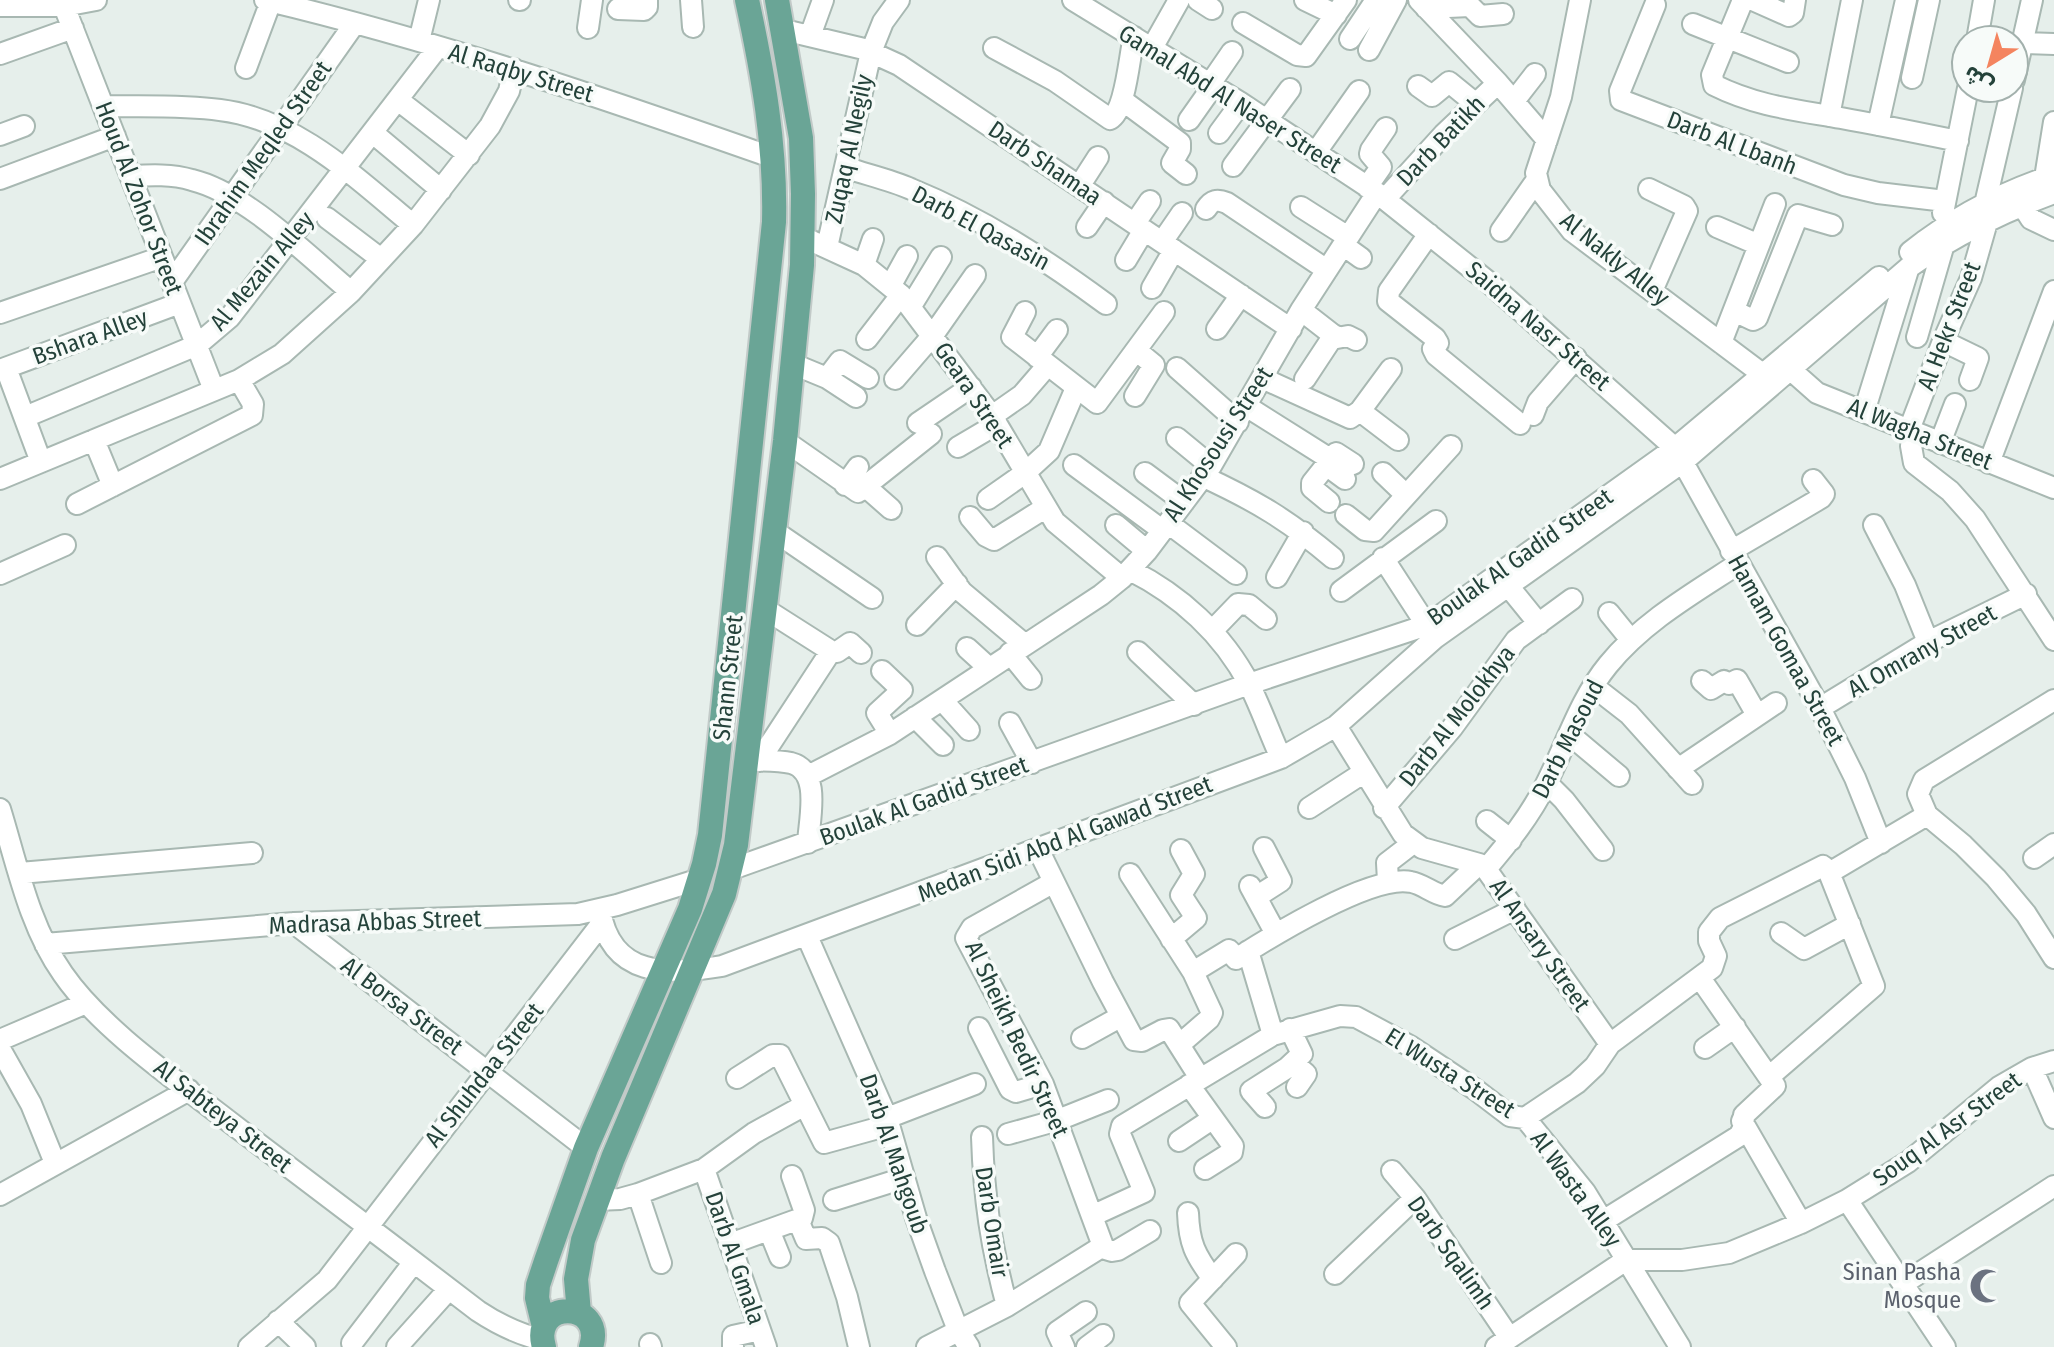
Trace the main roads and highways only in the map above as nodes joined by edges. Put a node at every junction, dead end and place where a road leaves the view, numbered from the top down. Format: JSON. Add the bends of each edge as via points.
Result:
{"nodes":[{"id":1,"x":747,"y":0,"type":"edge"},
{"id":2,"x":777,"y":0,"type":"edge"},
{"id":3,"x":766,"y":306,"type":"junction"},
{"id":4,"x":797,"y":310,"type":"junction"},
{"id":5,"x":732,"y":639,"type":"junction"},
{"id":6,"x":761,"y":642,"type":"junction"},
{"id":7,"x":579,"y":1313,"type":"junction"},
{"id":8,"x":543,"y":1338,"type":"edge"},
{"id":9,"x":591,"y":1347,"type":"edge"}],
"edges":[{"from":1,"to":3,"type":"main road","name":"Shann Street","via":[[774,158]]},
{"from":2,"to":4,"type":"main road","name":"Shann Street","via":[[801,138],[803,237]]},
{"from":3,"to":4,"type":"main road"},
{"from":3,"to":5,"type":"main road","name":"Shann Street"},
{"from":4,"to":6,"type":"main road","name":"Shann Street"},
{"from":5,"to":6,"type":"main road"},
{"from":5,"to":8,"type":"main road","name":"Shann Street","via":[[710,835],[700,879],[586,1148],[538,1285]]},
{"from":6,"to":7,"type":"main road","name":"Shann Street","via":[[752,760],[732,869],[596,1200],[578,1264]]},
{"from":7,"to":8,"type":"main road","via":[[558,1312]]},
{"from":7,"to":9,"type":"main road","name":"Shann Street","via":[[592,1328]]}]}
